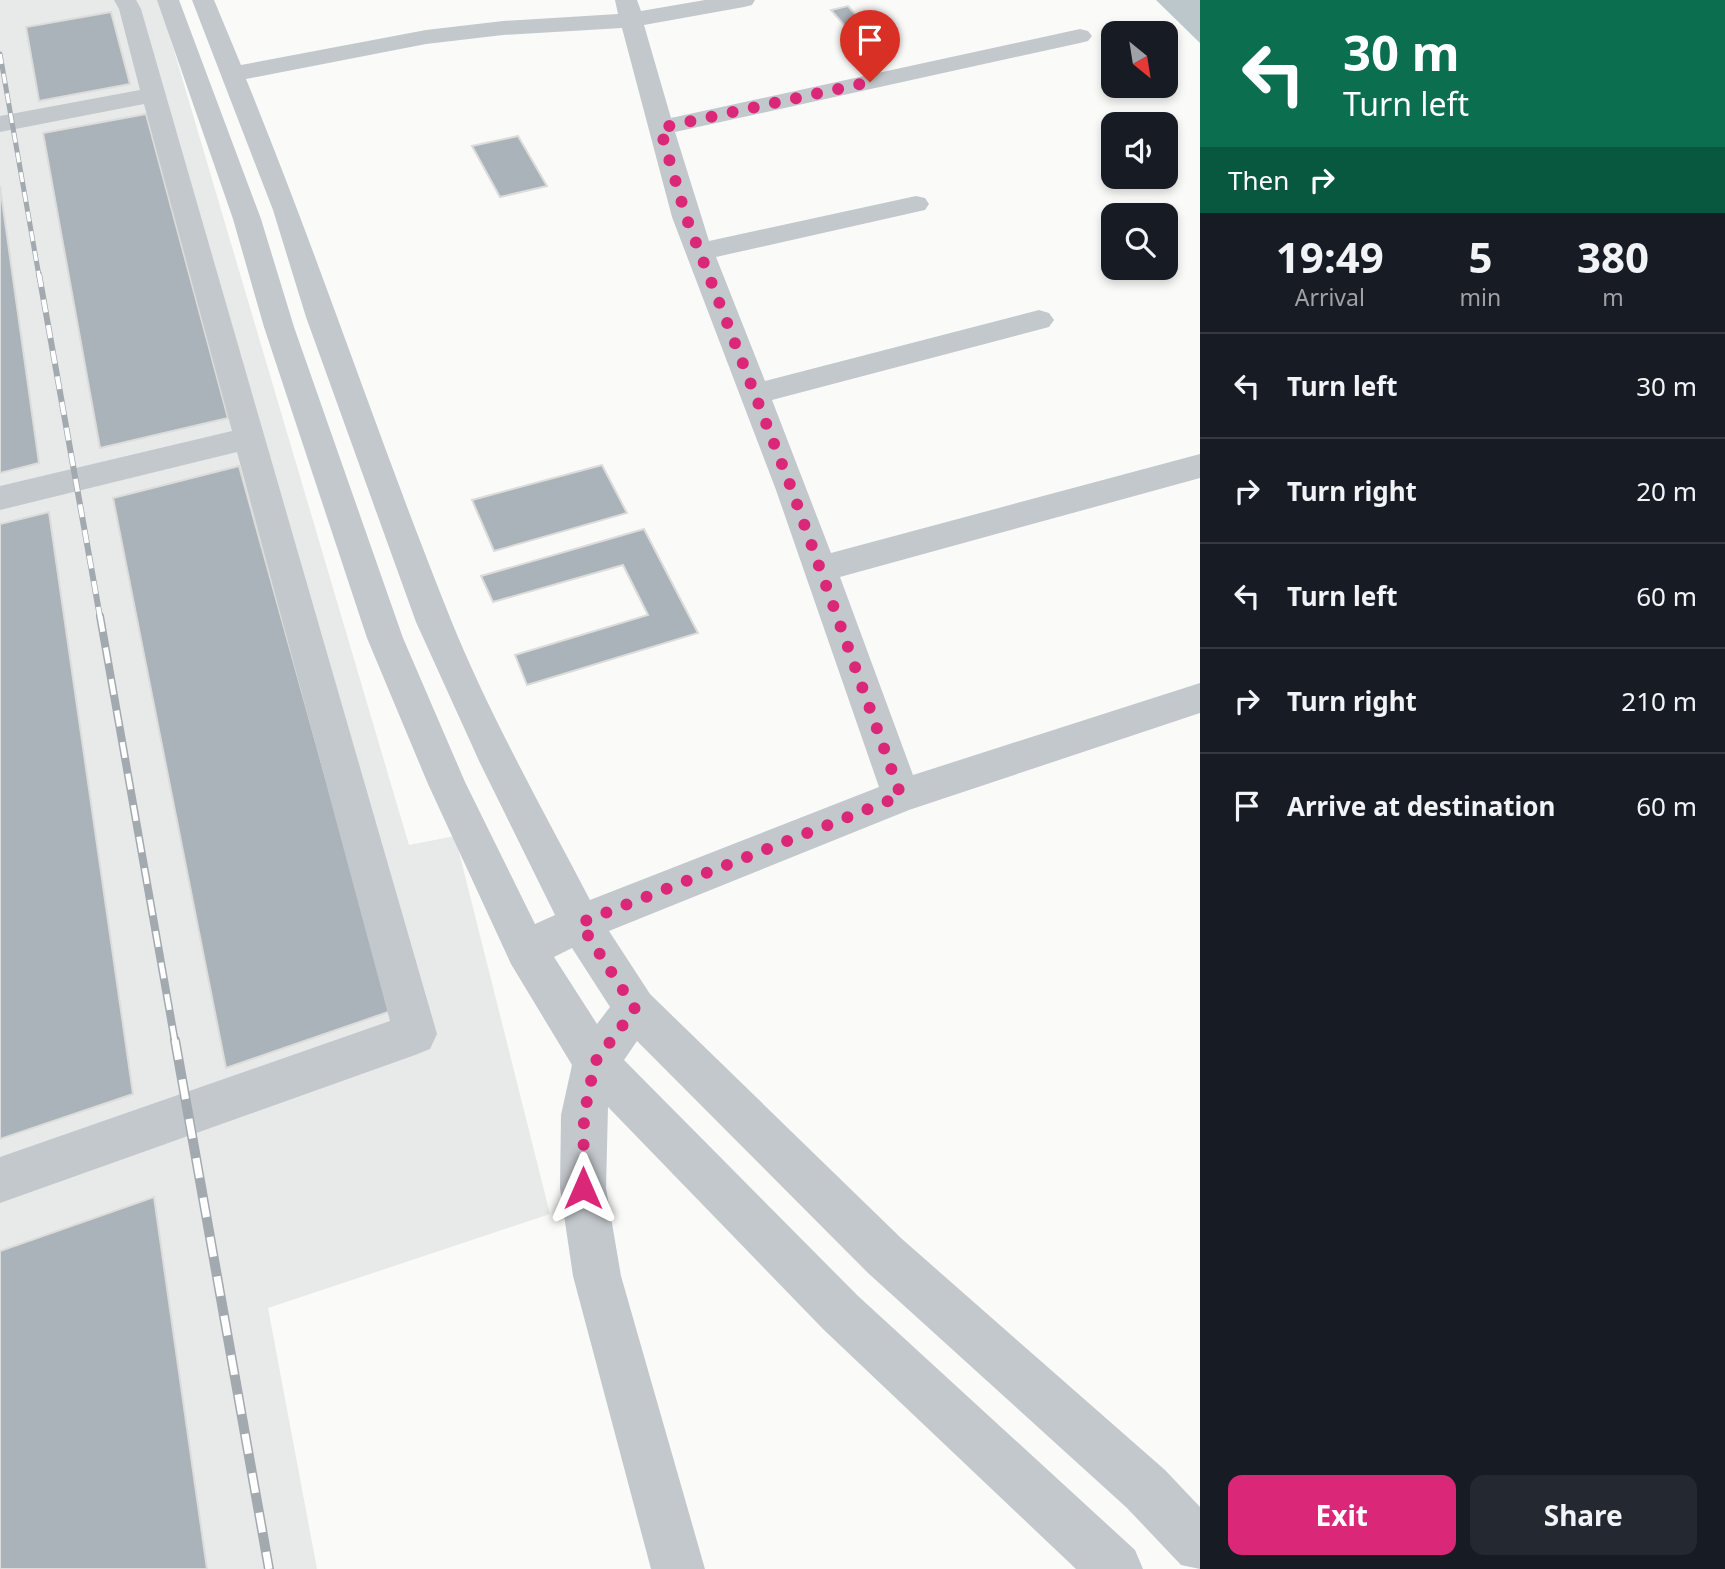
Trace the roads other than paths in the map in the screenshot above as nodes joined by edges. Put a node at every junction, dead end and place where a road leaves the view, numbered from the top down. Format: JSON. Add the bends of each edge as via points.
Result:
{"nodes":[{"id":1,"x":125,"y":0,"type":"edge"},
{"id":2,"x":168,"y":0,"type":"edge"},
{"id":3,"x":203,"y":0,"type":"edge"},
{"id":4,"x":744,"y":0,"type":"edge"},
{"id":5,"x":628,"y":10,"type":"edge"},
{"id":6,"x":1080,"y":36,"type":"dead end"},
{"id":7,"x":233,"y":74,"type":"junction"},
{"id":8,"x":154,"y":95,"type":"junction"},
{"id":9,"x":0,"y":124,"type":"edge"},
{"id":10,"x":660,"y":128,"type":"junction"},
{"id":11,"x":916,"y":204,"type":"dead end"},
{"id":12,"x":700,"y":252,"type":"junction"},
{"id":13,"x":1039,"y":320,"type":"dead end"},
{"id":14,"x":754,"y":394,"type":"junction"},
{"id":15,"x":249,"y":438,"type":"junction"},
{"id":16,"x":1200,"y":466,"type":"edge"},
{"id":17,"x":0,"y":498,"type":"edge"},
{"id":18,"x":820,"y":569,"type":"junction"},
{"id":19,"x":1200,"y":698,"type":"edge"},
{"id":20,"x":901,"y":796,"type":"junction"},
{"id":21,"x":580,"y":923,"type":"junction"},
{"id":22,"x":526,"y":950,"type":"junction"},
{"id":23,"x":635,"y":1009,"type":"junction"},
{"id":24,"x":595,"y":1062,"type":"junction"},
{"id":25,"x":0,"y":1180,"type":"edge"},
{"id":26,"x":1200,"y":1546,"type":"edge"},
{"id":27,"x":678,"y":1569,"type":"edge"},
{"id":28,"x":1116,"y":1569,"type":"edge"}],
"edges":[{"from":1,"to":8,"type":"street"},
{"from":2,"to":22,"type":"street","via":[[247,219],[385,638],[447,784]]},
{"from":3,"to":7,"type":"street"},
{"from":4,"to":5,"type":"street"},
{"from":5,"to":7,"type":"street","via":[[426,37]]},
{"from":5,"to":10,"type":"street"},
{"from":6,"to":10,"type":"street"},
{"from":7,"to":21,"type":"street","via":[[434,622]]},
{"from":8,"to":9,"type":"street"},
{"from":8,"to":15,"type":"street"},
{"from":10,"to":12,"type":"street"},
{"from":11,"to":12,"type":"street"},
{"from":12,"to":14,"type":"street"},
{"from":13,"to":14,"type":"street"},
{"from":14,"to":18,"type":"street"},
{"from":15,"to":17,"type":"street"},
{"from":15,"to":25,"type":"street","via":[[415,1034]]},
{"from":16,"to":18,"type":"street"},
{"from":18,"to":20,"type":"street"},
{"from":19,"to":20,"type":"street"},
{"from":20,"to":21,"type":"street"},
{"from":21,"to":22,"type":"street"},
{"from":21,"to":23,"type":"street"},
{"from":22,"to":24,"type":"street"},
{"from":23,"to":24,"type":"street"},
{"from":23,"to":26,"type":"street","via":[[884,1256],[1146,1489]]},
{"from":24,"to":27,"type":"street","via":[[584,1115],[583,1188],[595,1264]]},
{"from":24,"to":28,"type":"street","via":[[840,1312]]}]}
